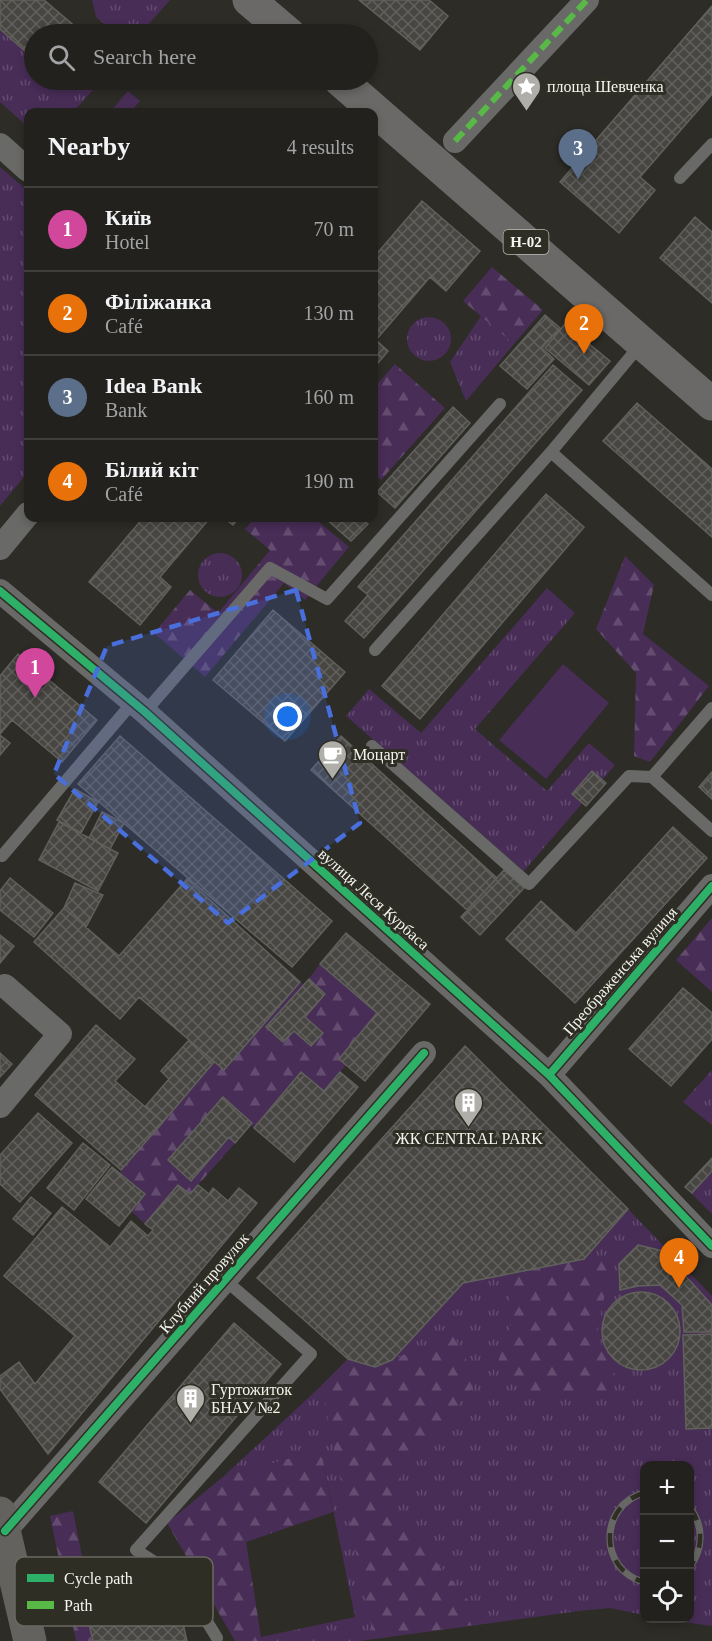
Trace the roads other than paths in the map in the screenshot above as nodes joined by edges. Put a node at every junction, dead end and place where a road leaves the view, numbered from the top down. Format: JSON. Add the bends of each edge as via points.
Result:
{"nodes":[{"id":1,"x":249,"y":0,"type":"edge"},
{"id":2,"x":587,"y":0,"type":"edge"},
{"id":3,"x":277,"y":24,"type":"edge"},
{"id":4,"x":351,"y":90,"type":"edge"},
{"id":5,"x":372,"y":108,"type":"edge"},
{"id":6,"x":378,"y":113,"type":"edge"},
{"id":7,"x":455,"y":141,"type":"dead end"},
{"id":8,"x":712,"y":144,"type":"edge"},
{"id":9,"x":0,"y":145,"type":"edge"},
{"id":10,"x":24,"y":166,"type":"edge"},
{"id":11,"x":680,"y":178,"type":"dead end"},
{"id":12,"x":642,"y":343,"type":"junction"},
{"id":13,"x":500,"y":404,"type":"dead end"},
{"id":14,"x":712,"y":404,"type":"edge"},
{"id":15,"x":551,"y":452,"type":"junction"},
{"id":16,"x":24,"y":519,"type":"edge"},
{"id":17,"x":0,"y":548,"type":"edge"},
{"id":18,"x":0,"y":591,"type":"edge"},
{"id":19,"x":712,"y":595,"type":"edge"},
{"id":20,"x":375,"y":651,"type":"dead end"},
{"id":21,"x":139,"y":707,"type":"junction"},
{"id":22,"x":712,"y":708,"type":"edge"},
{"id":23,"x":372,"y":746,"type":"dead end"},
{"id":24,"x":652,"y":777,"type":"junction"},
{"id":25,"x":712,"y":831,"type":"edge"},
{"id":26,"x":2,"y":856,"type":"dead end"},
{"id":27,"x":712,"y":886,"type":"edge"},
{"id":28,"x":5,"y":986,"type":"dead end"},
{"id":29,"x":424,"y":1053,"type":"dead end"},
{"id":30,"x":549,"y":1074,"type":"junction"},
{"id":31,"x":0,"y":1106,"type":"edge"},
{"id":32,"x":712,"y":1246,"type":"edge"},
{"id":33,"x":225,"y":1280,"type":"junction"},
{"id":34,"x":2,"y":1522,"type":"edge"},
{"id":35,"x":147,"y":1557,"type":"edge"},
{"id":36,"x":15,"y":1577,"type":"edge"},
{"id":37,"x":26,"y":1626,"type":"edge"},
{"id":38,"x":210,"y":1626,"type":"edge"},
{"id":39,"x":217,"y":1638,"type":"dead end"},
{"id":40,"x":30,"y":1641,"type":"edge"}],
"edges":[{"from":1,"to":3,"type":"main road"},
{"from":2,"to":7,"type":"street"},
{"from":4,"to":5,"type":"main road","number":"Н-02"},
{"from":6,"to":12,"type":"main road","number":"Н-02"},
{"from":8,"to":11,"type":"lane"},
{"from":9,"to":10,"type":"street"},
{"from":12,"to":14,"type":"main road","number":"Н-02"},
{"from":12,"to":15,"type":"lane"},
{"from":13,"to":21,"type":"lane","via":[[327,599],[270,568]]},
{"from":15,"to":19,"type":"lane"},
{"from":15,"to":20,"type":"lane"},
{"from":16,"to":17,"type":"street"},
{"from":18,"to":21,"type":"street","name":"вулиця Леся Курбаса"},
{"from":21,"to":26,"type":"lane"},
{"from":21,"to":30,"type":"street","name":"вулиця Леся Курбаса"},
{"from":22,"to":24,"type":"lane"},
{"from":23,"to":24,"type":"lane","via":[[529,884],[628,776]]},
{"from":24,"to":25,"type":"lane"},
{"from":27,"to":30,"type":"street","name":"Преображенська вулиця"},
{"from":28,"to":31,"type":"street","via":[[60,1034]]},
{"from":29,"to":33,"type":"street","name":"Клубний провулок"},
{"from":30,"to":32,"type":"street","name":"вулиця Леся Курбаса"},
{"from":33,"to":34,"type":"street","name":"Клубний провулок"},
{"from":33,"to":35,"type":"lane","via":[[311,1354],[136,1550]]},
{"from":34,"to":36,"type":"street"},
{"from":37,"to":40,"type":"street"},
{"from":38,"to":39,"type":"lane"}]}
